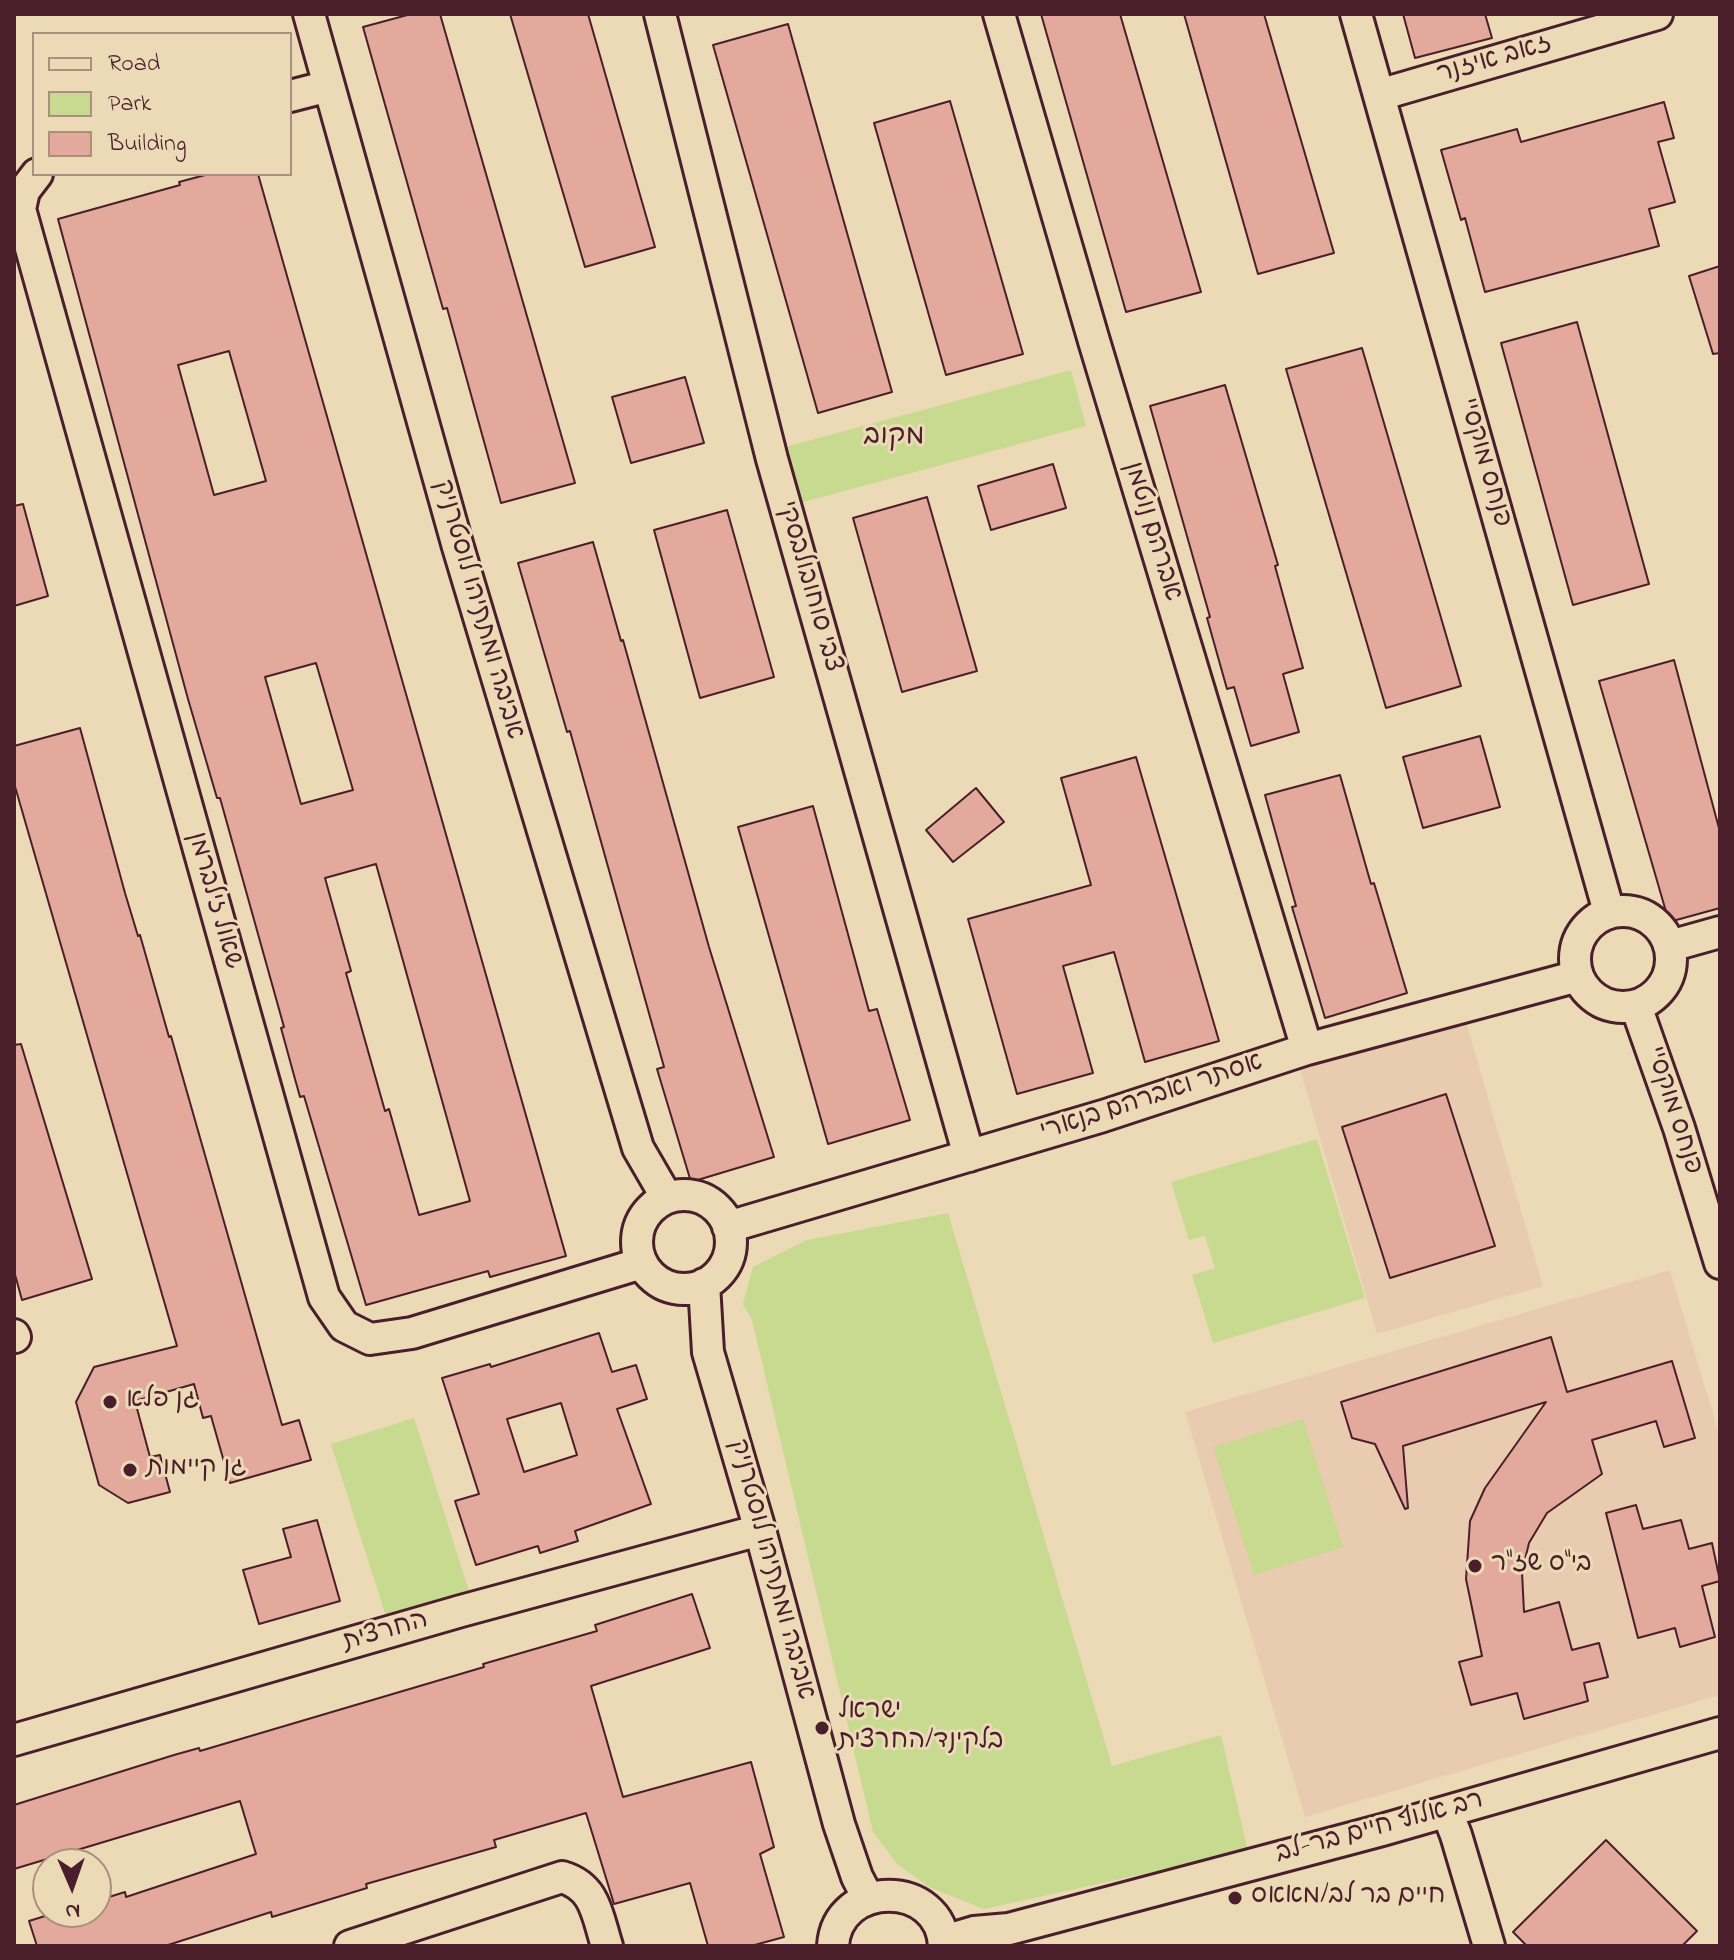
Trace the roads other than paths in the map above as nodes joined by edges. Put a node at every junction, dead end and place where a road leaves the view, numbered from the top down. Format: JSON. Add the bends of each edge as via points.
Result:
{"nodes":[{"id":1,"x":309,"y":14,"type":"edge"},
{"id":2,"x":660,"y":14,"type":"edge"},
{"id":3,"x":999,"y":14,"type":"edge"},
{"id":4,"x":1356,"y":14,"type":"edge"},
{"id":5,"x":1657,"y":14,"type":"edge"},
{"id":6,"x":329,"y":86,"type":"junction"},
{"id":7,"x":292,"y":95,"type":"edge"},
{"id":8,"x":1379,"y":95,"type":"junction"},
{"id":9,"x":35,"y":176,"type":"edge"},
{"id":10,"x":1609,"y":912,"type":"junction"},
{"id":11,"x":1720,"y":932,"type":"edge"},
{"id":12,"x":1670,"y":946,"type":"junction"},
{"id":13,"x":1578,"y":976,"type":"junction"},
{"id":14,"x":1636,"y":1006,"type":"junction"},
{"id":15,"x":1307,"y":1049,"type":"junction"},
{"id":16,"x":969,"y":1156,"type":"junction"},
{"id":17,"x":667,"y":1198,"type":"junction"},
{"id":18,"x":1714,"y":1223,"type":"edge"},
{"id":19,"x":728,"y":1227,"type":"junction"},
{"id":20,"x":642,"y":1263,"type":"junction"},
{"id":21,"x":1720,"y":1263,"type":"edge"},
{"id":22,"x":704,"y":1284,"type":"junction"},
{"id":23,"x":760,"y":1530,"type":"junction"},
{"id":24,"x":1720,"y":1733,"type":"edge"},
{"id":25,"x":14,"y":1740,"type":"edge"},
{"id":26,"x":1447,"y":1812,"type":"junction"},
{"id":27,"x":868,"y":1898,"type":"junction"},
{"id":28,"x":944,"y":1943,"type":"edge"},
{"id":29,"x":350,"y":1946,"type":"edge"},
{"id":30,"x":607,"y":1946,"type":"edge"},
{"id":31,"x":833,"y":1946,"type":"edge"},
{"id":32,"x":1489,"y":1946,"type":"edge"}],
"edges":[{"from":1,"to":6,"type":"street","name":"אביבה ומתתיהו לוסטרניק"},
{"from":2,"to":16,"type":"street","name":"צבי סוחובולבסקי","via":[[772,459]]},
{"from":3,"to":15,"type":"street","name":"אברהם נוטמן"},
{"from":4,"to":8,"type":"street","name":"פנחס מוקסיי"},
{"from":5,"to":8,"type":"street","name":"זאב איזנר"},
{"from":6,"to":7,"type":"street"},
{"from":6,"to":17,"type":"street","name":"אביבה ומתתיהו לוסטרניק","via":[[458,547],[638,1148]]},
{"from":8,"to":10,"type":"street","name":"פנחס מוקסיי"},
{"from":9,"to":20,"type":"street","name":"שאול זילברמן","via":[[24,191],[20,209],[324,1297],[344,1326],[370,1339],[412,1333]]},
{"from":10,"to":12,"type":"street","via":[[1634,912],[1651,920]]},
{"from":10,"to":13,"type":"street","via":[[1593,921],[1576,943]]},
{"from":11,"to":12,"type":"street"},
{"from":12,"to":14,"type":"street","via":[[1672,964],[1665,983]]},
{"from":13,"to":14,"type":"street","via":[[1591,997],[1606,1005]]},
{"from":13,"to":15,"type":"street","name":"אסתר ואברהם בנארי"},
{"from":14,"to":18,"type":"street","name":"פנחס מוקסיי"},
{"from":15,"to":16,"type":"street","name":"אסתר ואברהם בנארי"},
{"from":16,"to":19,"type":"street","name":"אסתר ואברהם בנארי"},
{"from":17,"to":19,"type":"street","via":[[697,1196],[721,1213]]},
{"from":17,"to":20,"type":"street","via":[[644,1218],[638,1233]]},
{"from":18,"to":21,"type":"street","name":"פנחס מוקסיי"},
{"from":19,"to":22,"type":"street","via":[[731,1240],[724,1267]]},
{"from":20,"to":22,"type":"street","via":[[675,1288]]},
{"from":22,"to":23,"type":"street","name":"אביבה ומתתיהו לוסטרניק","via":[[708,1352]]},
{"from":23,"to":25,"type":"street","name":"החרצית"},
{"from":23,"to":27,"type":"street","name":"אביבה ומתתיהו לוסטרניק","via":[[839,1824]]},
{"from":24,"to":26,"type":"street","name":"רב אלוף חיים בר-לב"},
{"from":26,"to":28,"type":"street","name":"רב אלוף חיים בר-לב"},
{"from":26,"to":32,"type":"street"},
{"from":27,"to":28,"type":"street","via":[[901,1895],[916,1901],[930,1911]]},
{"from":27,"to":31,"type":"street","via":[[841,1921]]},
{"from":29,"to":30,"type":"street","via":[[562,1877],[589,1892]]}]}
